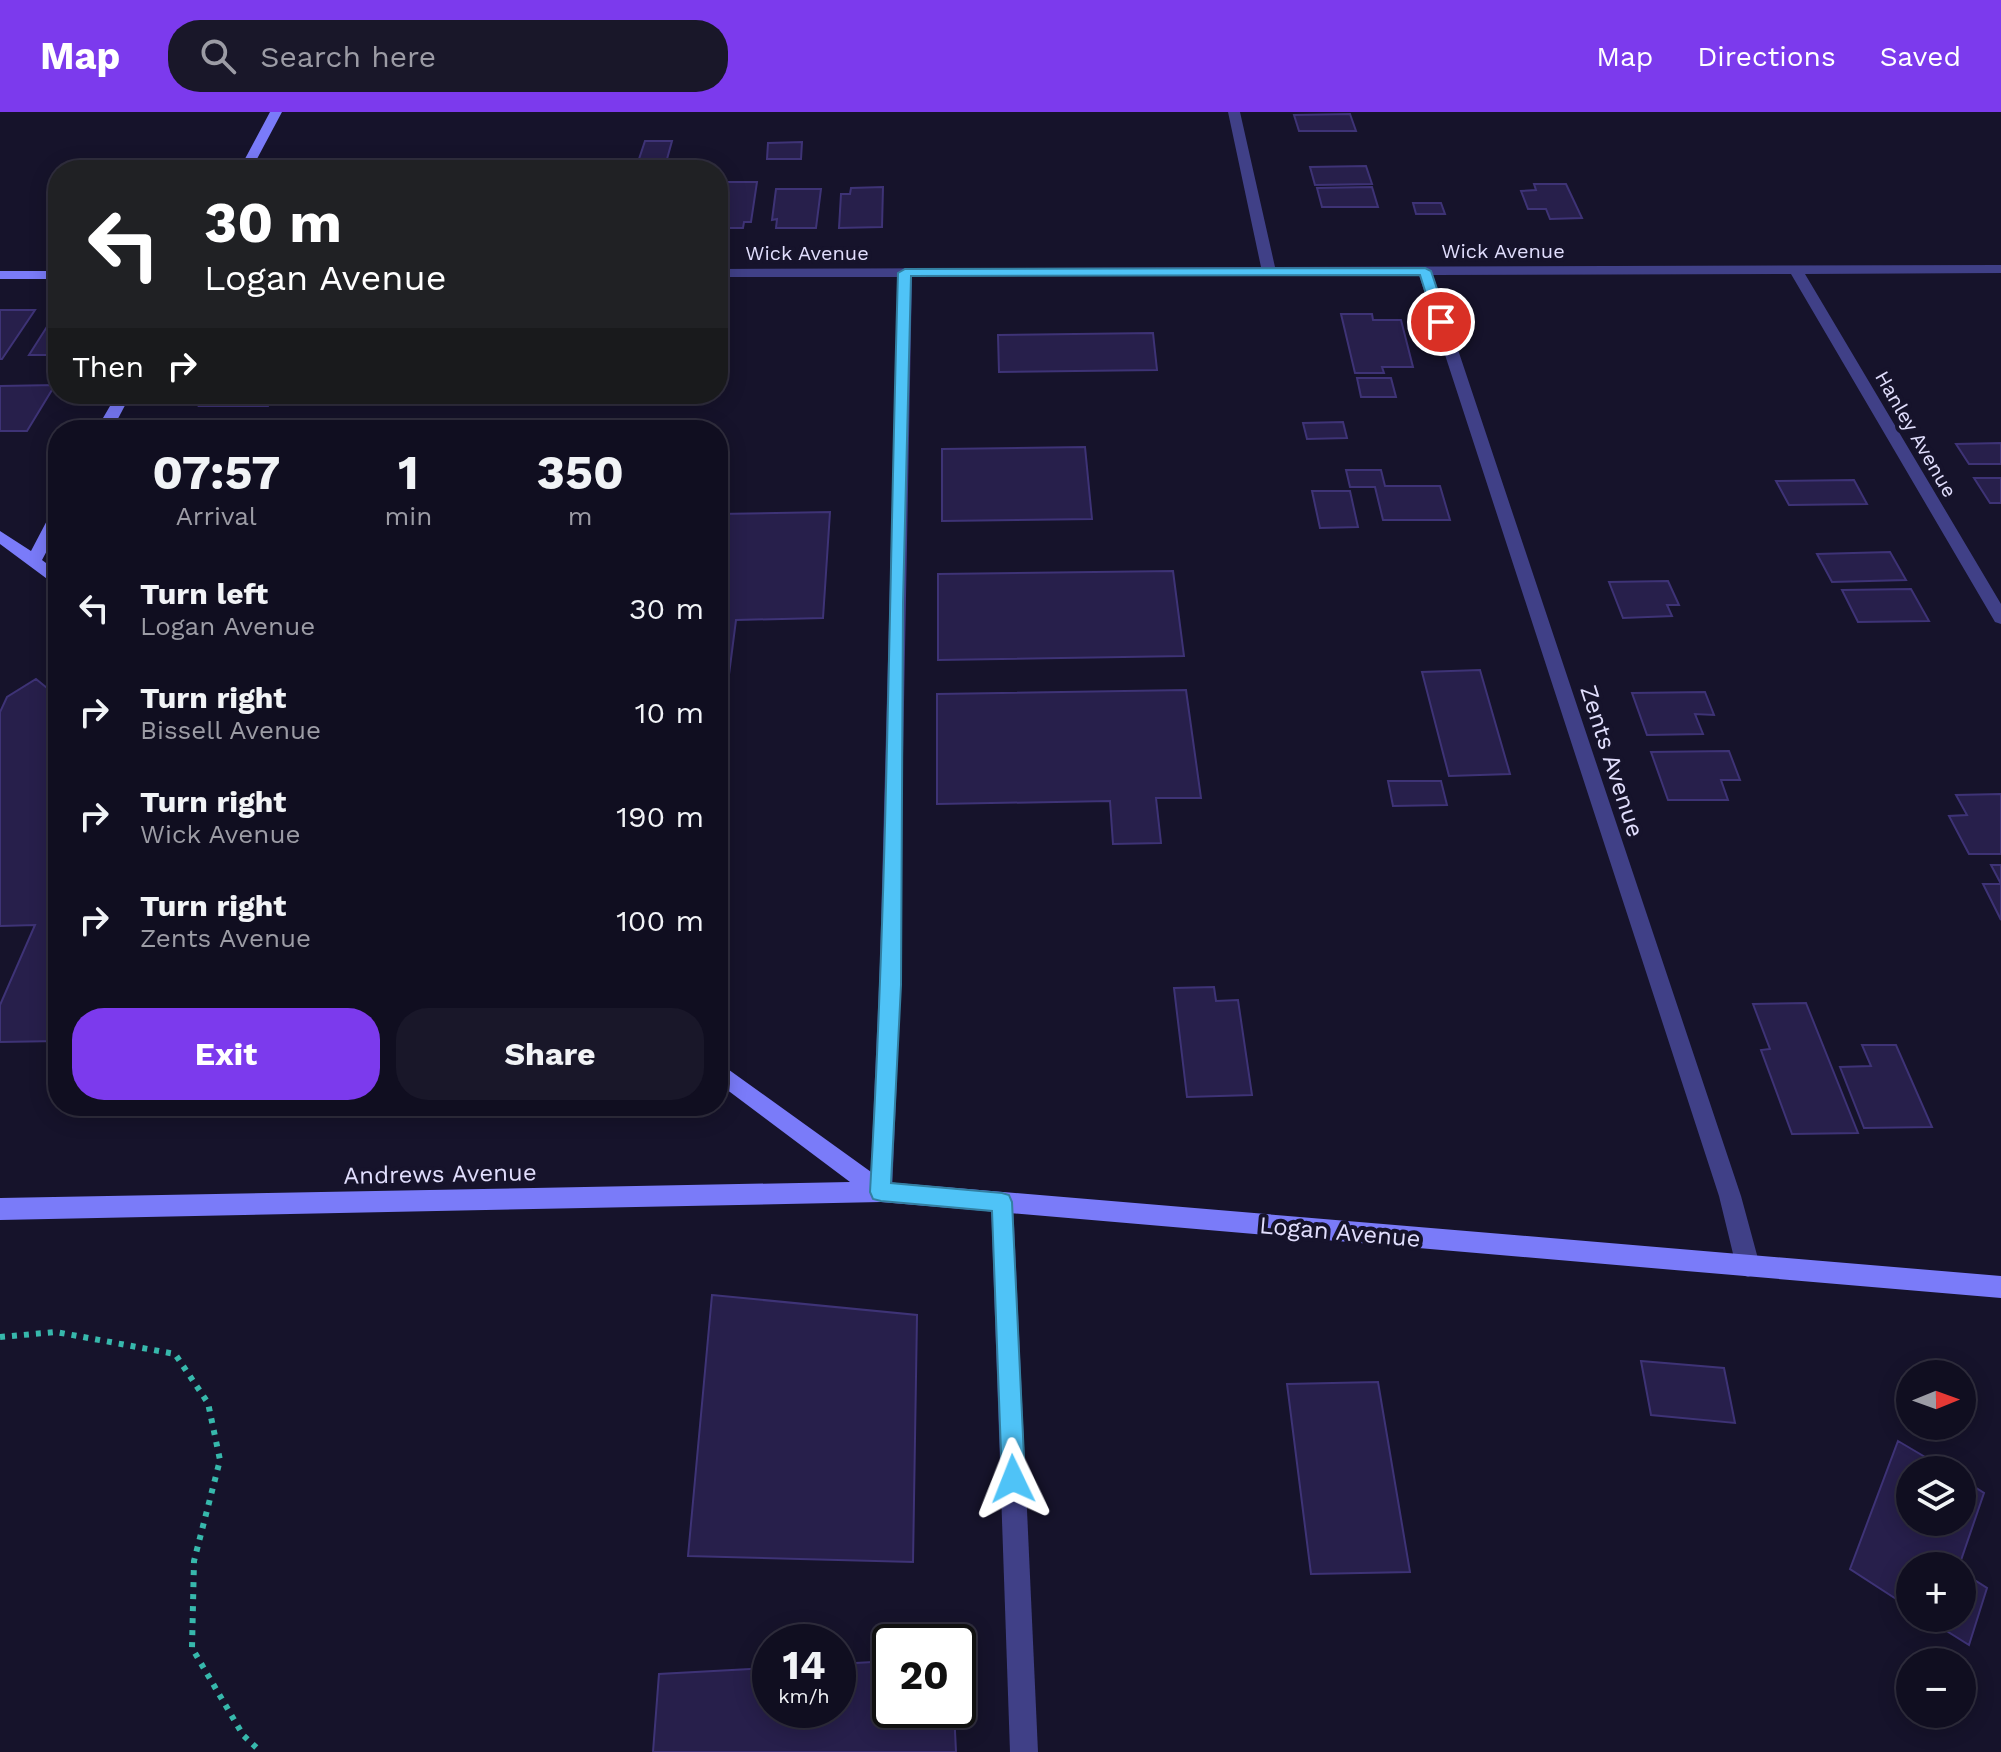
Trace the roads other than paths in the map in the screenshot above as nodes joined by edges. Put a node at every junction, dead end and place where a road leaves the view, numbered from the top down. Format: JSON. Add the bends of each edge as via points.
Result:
{"nodes":[{"id":1,"x":276,"y":112,"type":"edge"},
{"id":2,"x":1234,"y":112,"type":"edge"},
{"id":3,"x":250,"y":160,"type":"edge"},
{"id":4,"x":2001,"y":269,"type":"edge"},
{"id":5,"x":1796,"y":270,"type":"junction"},
{"id":6,"x":1425,"y":271,"type":"junction"},
{"id":7,"x":1269,"y":272,"type":"junction"},
{"id":8,"x":728,"y":273,"type":"edge"},
{"id":9,"x":905,"y":273,"type":"junction"},
{"id":10,"x":0,"y":275,"type":"edge"},
{"id":11,"x":48,"y":275,"type":"edge"},
{"id":12,"x":48,"y":534,"type":"edge"},
{"id":13,"x":0,"y":536,"type":"edge"},
{"id":14,"x":33,"y":562,"type":"junction"},
{"id":15,"x":48,"y":573,"type":"edge"},
{"id":16,"x":2001,"y":618,"type":"edge"},
{"id":17,"x":728,"y":1078,"type":"edge"},
{"id":18,"x":881,"y":1192,"type":"junction"},
{"id":19,"x":1002,"y":1202,"type":"junction"},
{"id":20,"x":0,"y":1209,"type":"edge"},
{"id":21,"x":1748,"y":1266,"type":"junction"},
{"id":22,"x":2001,"y":1287,"type":"edge"},
{"id":23,"x":1024,"y":1752,"type":"edge"}],
"edges":[{"from":1,"to":3,"type":"street"},
{"from":2,"to":7,"type":"street"},
{"from":4,"to":5,"type":"street","name":"Wick Avenue"},
{"from":5,"to":6,"type":"street","name":"Wick Avenue"},
{"from":5,"to":16,"type":"street","name":"Hanley Avenue"},
{"from":6,"to":7,"type":"street","name":"Wick Avenue"},
{"from":6,"to":21,"type":"street","name":"Zents Avenue","via":[[1727,1188]]},
{"from":7,"to":9,"type":"street","name":"Wick Avenue"},
{"from":8,"to":9,"type":"street","name":"Wick Avenue"},
{"from":9,"to":18,"type":"street","via":[[892,985]]},
{"from":10,"to":11,"type":"street"},
{"from":12,"to":14,"type":"street"},
{"from":13,"to":14,"type":"street"},
{"from":14,"to":15,"type":"street"},
{"from":17,"to":18,"type":"street"},
{"from":18,"to":19,"type":"street","name":"Logan Avenue"},
{"from":18,"to":20,"type":"street","name":"Andrews Avenue"},
{"from":19,"to":21,"type":"street","name":"Logan Avenue"},
{"from":19,"to":23,"type":"street"},
{"from":21,"to":22,"type":"street","name":"Logan Avenue"}]}
